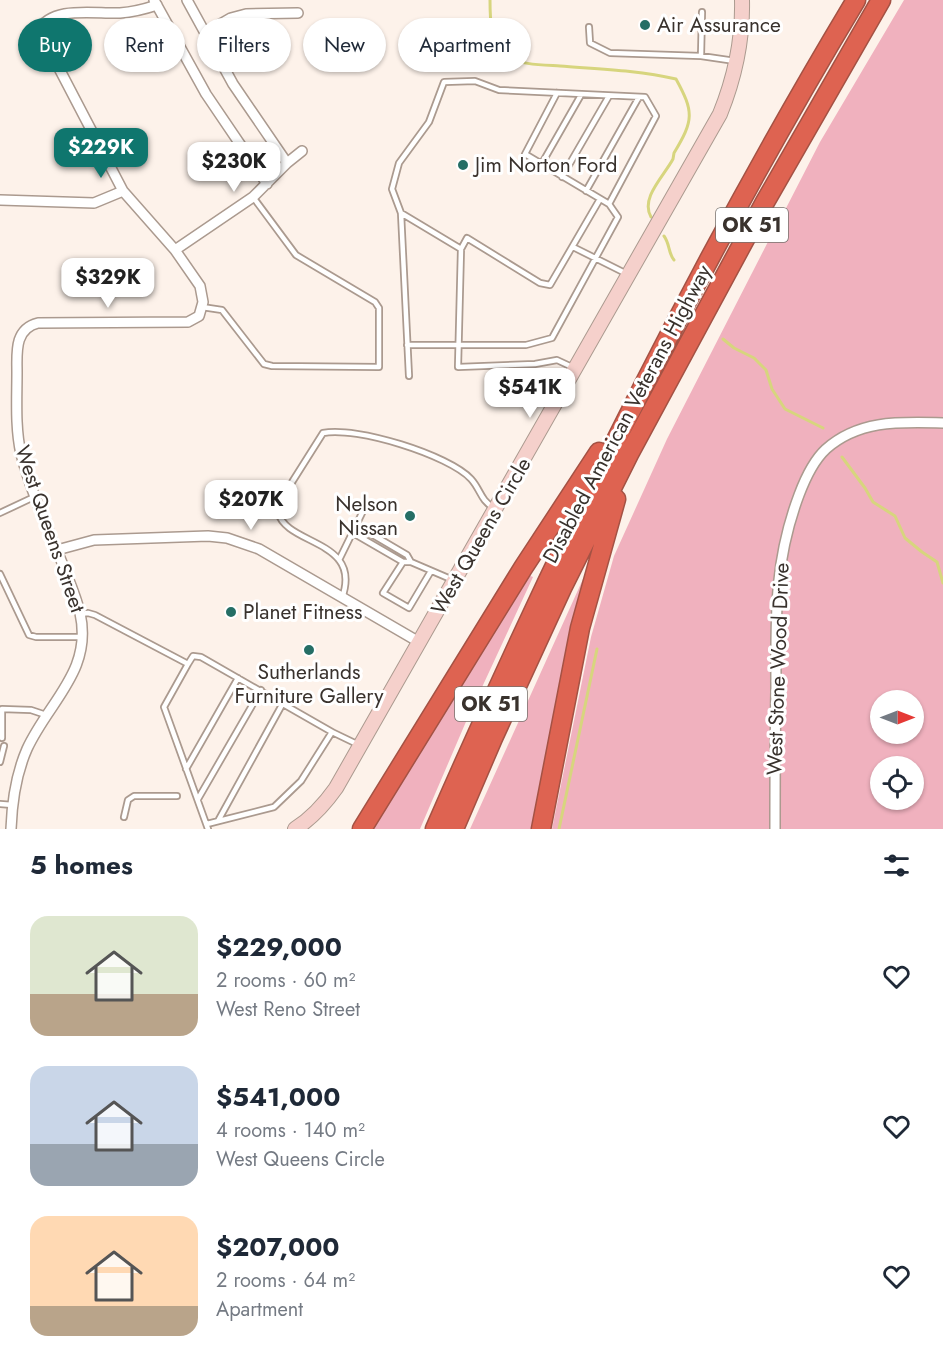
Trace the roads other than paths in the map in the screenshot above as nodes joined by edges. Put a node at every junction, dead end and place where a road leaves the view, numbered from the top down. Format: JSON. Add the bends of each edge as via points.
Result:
{"nodes":[{"id":1,"x":187,"y":0,"type":"edge"},
{"id":2,"x":742,"y":0,"type":"edge"},
{"id":3,"x":856,"y":0,"type":"edge"},
{"id":4,"x":881,"y":0,"type":"edge"},
{"id":5,"x":156,"y":2,"type":"edge"},
{"id":6,"x":298,"y":12,"type":"dead end"},
{"id":7,"x":702,"y":12,"type":"dead end"},
{"id":8,"x":197,"y":18,"type":"edge"},
{"id":9,"x":231,"y":18,"type":"edge"},
{"id":10,"x":589,"y":27,"type":"dead end"},
{"id":11,"x":701,"y":56,"type":"junction"},
{"id":12,"x":738,"y":61,"type":"junction"},
{"id":13,"x":226,"y":72,"type":"edge"},
{"id":14,"x":557,"y":93,"type":"junction"},
{"id":15,"x":581,"y":94,"type":"junction"},
{"id":16,"x":609,"y":96,"type":"junction"},
{"id":17,"x":639,"y":97,"type":"junction"},
{"id":18,"x":303,"y":151,"type":"dead end"},
{"id":19,"x":287,"y":163,"type":"junction"},
{"id":20,"x":541,"y":165,"type":"junction"},
{"id":21,"x":562,"y":177,"type":"junction"},
{"id":22,"x":267,"y":184,"type":"junction"},
{"id":23,"x":123,"y":191,"type":"junction"},
{"id":24,"x":586,"y":191,"type":"junction"},
{"id":25,"x":253,"y":197,"type":"junction"},
{"id":26,"x":600,"y":199,"type":"junction"},
{"id":27,"x":0,"y":200,"type":"edge"},
{"id":28,"x":609,"y":204,"type":"junction"},
{"id":29,"x":401,"y":213,"type":"junction"},
{"id":30,"x":573,"y":247,"type":"junction"},
{"id":31,"x":461,"y":249,"type":"junction"},
{"id":32,"x":175,"y":250,"type":"junction"},
{"id":33,"x":594,"y":258,"type":"junction"},
{"id":34,"x":629,"y":276,"type":"junction"},
{"id":35,"x":202,"y":309,"type":"junction"},
{"id":36,"x":407,"y":345,"type":"junction"},
{"id":37,"x":457,"y":345,"type":"junction"},
{"id":38,"x":576,"y":369,"type":"junction"},
{"id":39,"x":650,"y":372,"type":"junction"},
{"id":40,"x":409,"y":376,"type":"dead end"},
{"id":41,"x":943,"y":423,"type":"edge"},
{"id":42,"x":629,"y":454,"type":"junction"},
{"id":43,"x":36,"y":496,"type":"junction"},
{"id":44,"x":496,"y":510,"type":"junction"},
{"id":45,"x":363,"y":511,"type":"dead end"},
{"id":46,"x":0,"y":513,"type":"edge"},
{"id":47,"x":356,"y":525,"type":"junction"},
{"id":48,"x":353,"y":532,"type":"junction"},
{"id":49,"x":57,"y":550,"type":"junction"},
{"id":50,"x":339,"y":560,"type":"junction"},
{"id":51,"x":411,"y":561,"type":"junction"},
{"id":52,"x":403,"y":562,"type":"junction"},
{"id":53,"x":431,"y":571,"type":"junction"},
{"id":54,"x":0,"y":574,"type":"edge"},
{"id":55,"x":455,"y":581,"type":"junction"},
{"id":56,"x":342,"y":598,"type":"junction"},
{"id":57,"x":80,"y":614,"type":"junction"},
{"id":58,"x":82,"y":637,"type":"junction"},
{"id":59,"x":420,"y":642,"type":"junction"},
{"id":60,"x":188,"y":664,"type":"junction"},
{"id":61,"x":238,"y":678,"type":"junction"},
{"id":62,"x":261,"y":690,"type":"junction"},
{"id":63,"x":283,"y":703,"type":"junction"},
{"id":64,"x":46,"y":715,"type":"junction"},
{"id":65,"x":332,"y":732,"type":"junction"},
{"id":66,"x":2,"y":738,"type":"dead end"},
{"id":67,"x":360,"y":745,"type":"junction"},
{"id":68,"x":4,"y":746,"type":"dead end"},
{"id":69,"x":0,"y":762,"type":"edge"},
{"id":70,"x":186,"y":769,"type":"junction"},
{"id":71,"x":177,"y":796,"type":"dead end"},
{"id":72,"x":198,"y":799,"type":"junction"},
{"id":73,"x":0,"y":804,"type":"edge"},
{"id":74,"x":13,"y":804,"type":"junction"},
{"id":75,"x":124,"y":816,"type":"dead end"},
{"id":76,"x":218,"y":821,"type":"junction"},
{"id":77,"x":208,"y":826,"type":"edge"},
{"id":78,"x":11,"y":829,"type":"edge"},
{"id":79,"x":295,"y":829,"type":"edge"},
{"id":80,"x":362,"y":829,"type":"edge"},
{"id":81,"x":435,"y":829,"type":"edge"},
{"id":82,"x":454,"y":829,"type":"edge"},
{"id":83,"x":541,"y":829,"type":"edge"},
{"id":84,"x":775,"y":829,"type":"edge"}],
"edges":[{"from":1,"to":8,"type":"street"},
{"from":2,"to":12,"type":"street","name":"West Queens Circle"},
{"from":3,"to":39,"type":"highway","name":"Disabled American Veterans Highway","number":"OK 51","via":[[741,201]]},
{"from":4,"to":42,"type":"highway","name":"Disabled American Veterans Highway","number":"OK 51","via":[[765,202]]},
{"from":5,"to":22,"type":"street","via":[[206,94]]},
{"from":5,"to":23,"type":"street","via":[[138,11],[57,15],[43,22],[38,31]]},
{"from":6,"to":9,"type":"street"},
{"from":7,"to":11,"type":"lane"},
{"from":10,"to":11,"type":"lane","via":[[590,43],[610,53]]},
{"from":11,"to":12,"type":"lane"},
{"from":12,"to":34,"type":"street","name":"West Queens Circle","via":[[720,114]]},
{"from":13,"to":19,"type":"street"},
{"from":14,"to":15,"type":"lane"},
{"from":14,"to":20,"type":"lane","via":[[525,154]]},
{"from":14,"to":29,"type":"lane","via":[[499,90],[475,81],[444,82],[429,122],[399,163],[392,189]]},
{"from":15,"to":16,"type":"lane"},
{"from":15,"to":20,"type":"lane"},
{"from":16,"to":17,"type":"lane"},
{"from":16,"to":21,"type":"lane"},
{"from":17,"to":24,"type":"lane"},
{"from":17,"to":28,"type":"lane","via":[[645,97],[656,116]]},
{"from":18,"to":19,"type":"street"},
{"from":19,"to":22,"type":"street"},
{"from":20,"to":21,"type":"lane"},
{"from":21,"to":24,"type":"lane"},
{"from":22,"to":25,"type":"street"},
{"from":23,"to":27,"type":"street","via":[[94,203]]},
{"from":23,"to":32,"type":"street"},
{"from":24,"to":26,"type":"lane"},
{"from":25,"to":32,"type":"street"},
{"from":25,"to":35,"type":"lane","via":[[296,255],[375,302],[379,308],[379,367],[264,364],[222,310]]},
{"from":26,"to":28,"type":"lane"},
{"from":26,"to":30,"type":"lane"},
{"from":28,"to":33,"type":"lane","via":[[618,217]]},
{"from":29,"to":31,"type":"lane"},
{"from":29,"to":36,"type":"lane"},
{"from":30,"to":31,"type":"lane","via":[[550,285],[540,283],[467,238]]},
{"from":30,"to":33,"type":"lane"},
{"from":31,"to":37,"type":"lane"},
{"from":32,"to":35,"type":"street","via":[[200,286]]},
{"from":33,"to":34,"type":"lane"},
{"from":33,"to":37,"type":"lane","via":[[552,338],[526,345]]},
{"from":34,"to":38,"type":"street","name":"West Queens Circle"},
{"from":35,"to":43,"type":"street","name":"West Queens Street","via":[[196,319],[183,323],[52,323],[30,326],[21,334],[17,345],[17,416],[21,452]]},
{"from":36,"to":37,"type":"lane"},
{"from":36,"to":40,"type":"lane"},
{"from":37,"to":38,"type":"lane","via":[[458,367],[557,360]]},
{"from":38,"to":44,"type":"street","name":"West Queens Circle"},
{"from":39,"to":80,"type":"highway"},
{"from":39,"to":81,"type":"highway","name":"Disabled American Veterans Highway","number":"OK 51","via":[[548,579]]},
{"from":41,"to":84,"type":"street","name":"West Stone Wood Drive","via":[[891,423],[854,431],[827,448],[809,471],[800,492],[789,521],[777,594]]},
{"from":42,"to":82,"type":"highway","name":"Disabled American Veterans Highway","number":"OK 51","via":[[562,588]]},
{"from":42,"to":83,"type":"highway","via":[[580,628]]},
{"from":43,"to":46,"type":"lane"},
{"from":43,"to":49,"type":"street","name":"West Queens Street"},
{"from":44,"to":50,"type":"lane","via":[[486,503],[471,479],[439,459],[363,434],[323,433],[282,498],[278,512],[283,524]]},
{"from":44,"to":55,"type":"street","name":"West Queens Circle"},
{"from":45,"to":47,"type":"lane"},
{"from":47,"to":48,"type":"lane"},
{"from":47,"to":51,"type":"lane"},
{"from":48,"to":50,"type":"lane"},
{"from":48,"to":52,"type":"lane"},
{"from":49,"to":56,"type":"street","via":[[94,540],[227,538],[259,549]]},
{"from":49,"to":57,"type":"street","name":"West Queens Street"},
{"from":50,"to":56,"type":"lane","via":[[346,581]]},
{"from":51,"to":52,"type":"lane"},
{"from":51,"to":53,"type":"lane"},
{"from":52,"to":53,"type":"lane","via":[[383,593],[410,608]]},
{"from":53,"to":55,"type":"lane"},
{"from":54,"to":58,"type":"lane","via":[[29,635]]},
{"from":55,"to":59,"type":"street","name":"West Queens Circle"},
{"from":56,"to":59,"type":"street"},
{"from":57,"to":58,"type":"street","name":"West Queens Street"},
{"from":57,"to":60,"type":"lane","via":[[94,615]]},
{"from":58,"to":64,"type":"street","name":"West Queens Street","via":[[75,670]]},
{"from":59,"to":67,"type":"street","name":"West Queens Circle"},
{"from":60,"to":61,"type":"lane","via":[[193,656],[201,657]]},
{"from":60,"to":70,"type":"lane","via":[[164,707]]},
{"from":61,"to":62,"type":"lane"},
{"from":61,"to":70,"type":"lane"},
{"from":62,"to":63,"type":"lane"},
{"from":62,"to":72,"type":"lane"},
{"from":63,"to":65,"type":"lane"},
{"from":63,"to":76,"type":"lane"},
{"from":64,"to":66,"type":"lane","via":[[32,710],[2,709]]},
{"from":64,"to":74,"type":"street","name":"West Queens Street","via":[[26,752]]},
{"from":65,"to":67,"type":"lane"},
{"from":65,"to":76,"type":"lane","via":[[301,781],[274,807]]},
{"from":67,"to":79,"type":"street","name":"West Queens Circle","via":[[326,803]]},
{"from":68,"to":69,"type":"lane"},
{"from":70,"to":72,"type":"lane"},
{"from":71,"to":75,"type":"lane","via":[[134,796],[128,800]]},
{"from":72,"to":77,"type":"lane"},
{"from":73,"to":74,"type":"lane"},
{"from":74,"to":78,"type":"street","name":"West Queens Street"},
{"from":76,"to":77,"type":"lane"}]}
